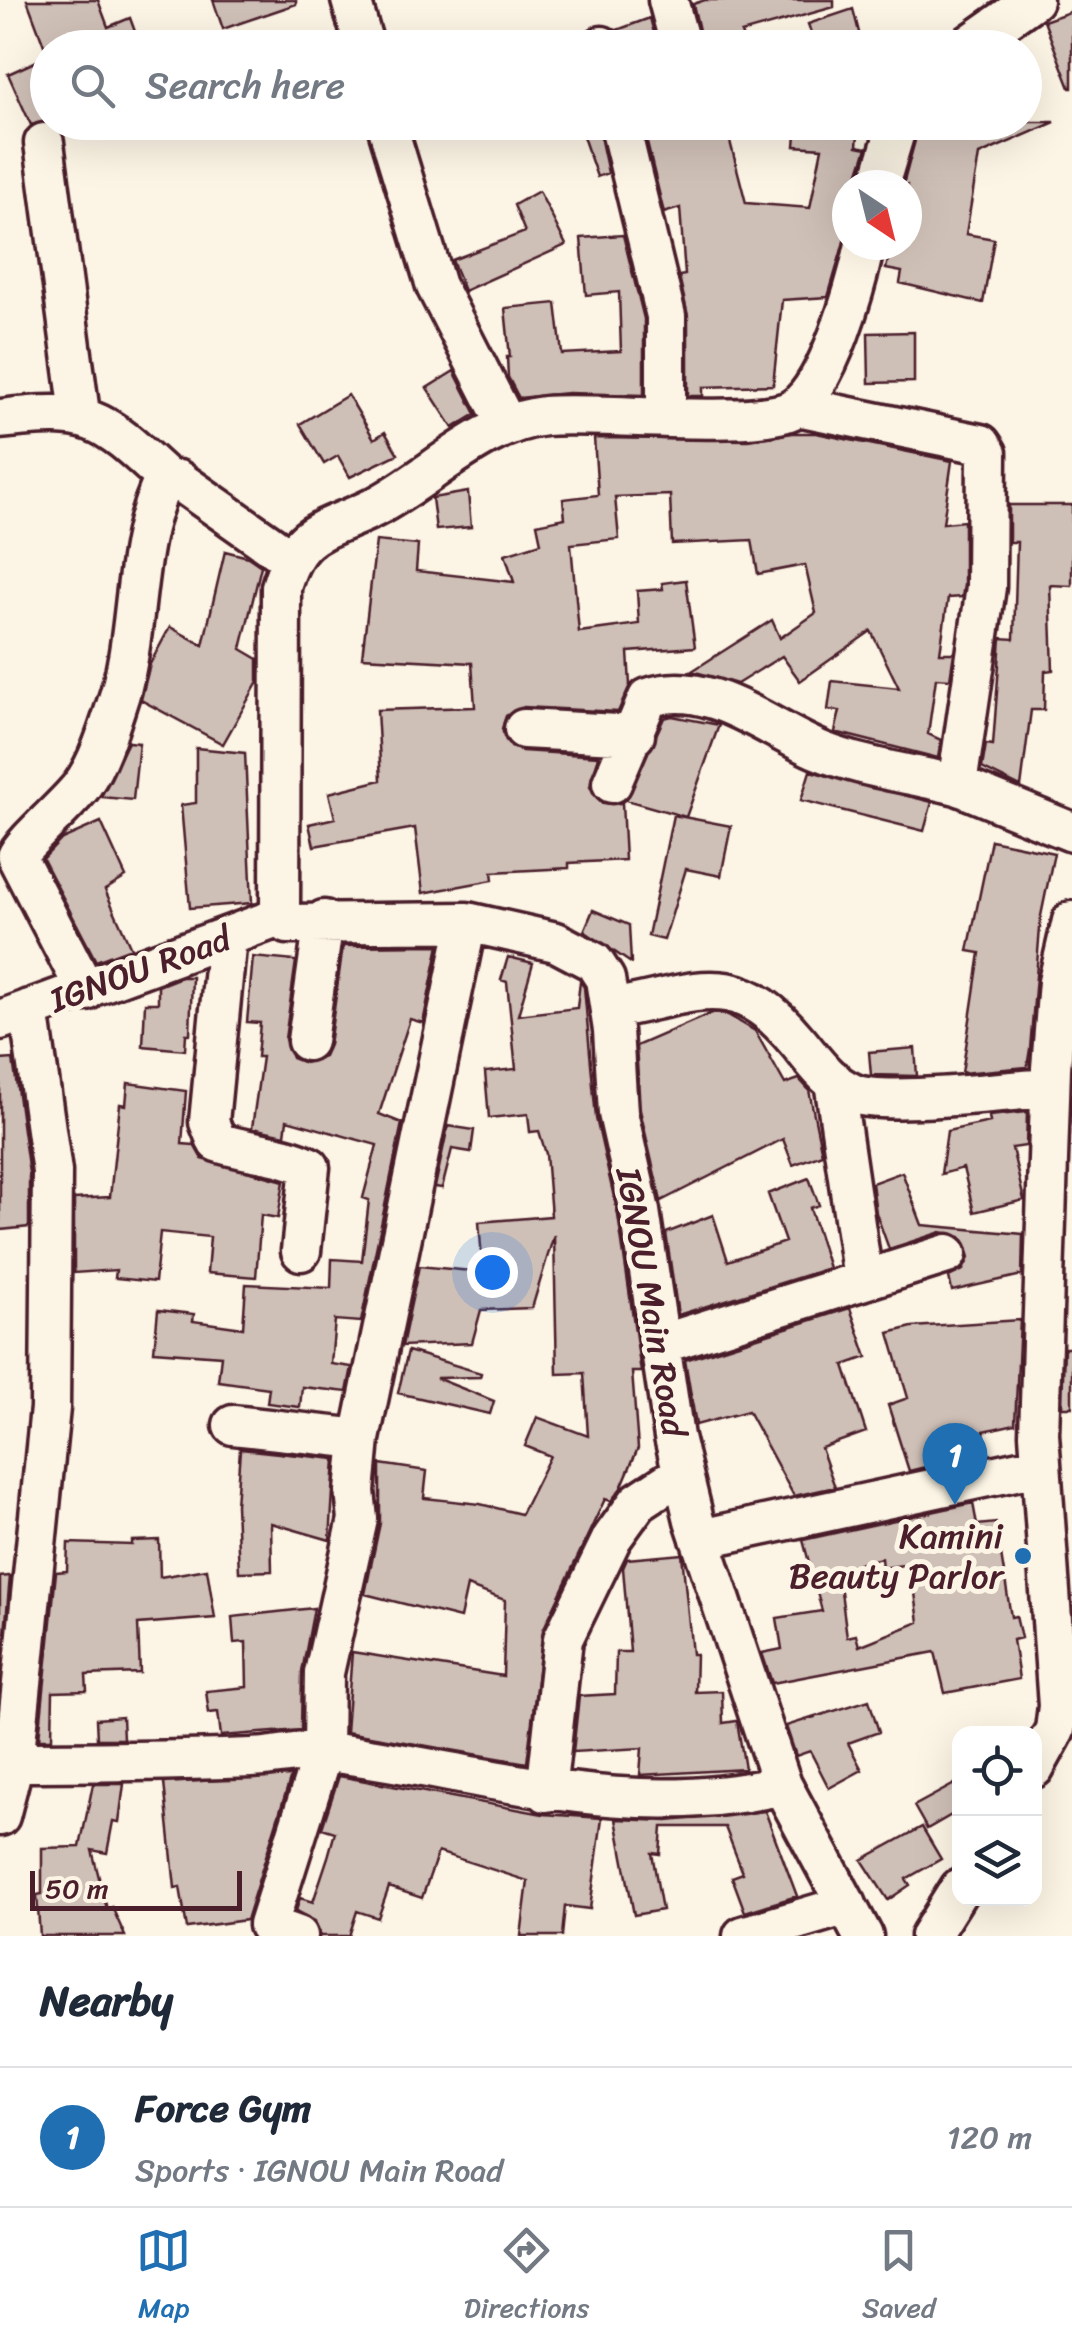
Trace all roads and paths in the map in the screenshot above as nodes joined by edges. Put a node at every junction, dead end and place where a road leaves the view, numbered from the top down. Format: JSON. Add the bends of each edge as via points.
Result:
{"nodes":[{"id":1,"x":351,"y":0,"type":"edge"},
{"id":2,"x":668,"y":0,"type":"edge"},
{"id":3,"x":1033,"y":0,"type":"edge"},
{"id":4,"x":359,"y":30,"type":"edge"},
{"id":5,"x":676,"y":30,"type":"edge"},
{"id":6,"x":990,"y":30,"type":"edge"},
{"id":7,"x":391,"y":140,"type":"edge"},
{"id":8,"x":623,"y":140,"type":"edge"},
{"id":9,"x":893,"y":140,"type":"edge"},
{"id":10,"x":44,"y":143,"type":"dead end"},
{"id":11,"x":884,"y":170,"type":"edge"},
{"id":12,"x":861,"y":260,"type":"edge"},
{"id":13,"x":797,"y":406,"type":"junction"},
{"id":14,"x":80,"y":414,"type":"junction"},
{"id":15,"x":666,"y":415,"type":"junction"},
{"id":16,"x":0,"y":420,"type":"edge"},
{"id":17,"x":506,"y":425,"type":"junction"},
{"id":18,"x":166,"y":478,"type":"junction"},
{"id":19,"x":289,"y":558,"type":"junction"},
{"id":20,"x":524,"y":729,"type":"dead end"},
{"id":21,"x":635,"y":735,"type":"junction"},
{"id":22,"x":612,"y":783,"type":"dead end"},
{"id":23,"x":958,"y":785,"type":"junction"},
{"id":24,"x":1072,"y":832,"type":"edge"},
{"id":25,"x":9,"y":859,"type":"edge"},
{"id":26,"x":280,"y":917,"type":"junction"},
{"id":27,"x":324,"y":920,"type":"junction"},
{"id":28,"x":1072,"y":921,"type":"edge"},
{"id":29,"x":466,"y":922,"type":"junction"},
{"id":30,"x":226,"y":937,"type":"junction"},
{"id":31,"x":86,"y":990,"type":"junction"},
{"id":32,"x":611,"y":1009,"type":"junction"},
{"id":33,"x":15,"y":1014,"type":"edge"},
{"id":34,"x":307,"y":1041,"type":"dead end"},
{"id":35,"x":834,"y":1081,"type":"junction"},
{"id":36,"x":1050,"y":1088,"type":"junction"},
{"id":37,"x":301,"y":1251,"type":"dead end"},
{"id":38,"x":947,"y":1254,"type":"dead end"},
{"id":39,"x":863,"y":1279,"type":"junction"},
{"id":40,"x":661,"y":1344,"type":"junction"},
{"id":41,"x":233,"y":1425,"type":"dead end"},
{"id":42,"x":360,"y":1438,"type":"junction"},
{"id":43,"x":1050,"y":1442,"type":"edge"},
{"id":44,"x":682,"y":1472,"type":"junction"},
{"id":45,"x":700,"y":1539,"type":"junction"},
{"id":46,"x":1064,"y":1725,"type":"edge"},
{"id":47,"x":323,"y":1751,"type":"junction"},
{"id":48,"x":1042,"y":1757,"type":"edge"},
{"id":49,"x":7,"y":1762,"type":"edge"},
{"id":50,"x":1072,"y":1768,"type":"edge"},
{"id":51,"x":782,"y":1785,"type":"junction"},
{"id":52,"x":546,"y":1792,"type":"junction"},
{"id":53,"x":0,"y":1816,"type":"edge"},
{"id":54,"x":952,"y":1901,"type":"edge"},
{"id":55,"x":855,"y":1920,"type":"edge"},
{"id":56,"x":298,"y":1936,"type":"edge"},
{"id":57,"x":742,"y":1936,"type":"edge"},
{"id":58,"x":930,"y":1936,"type":"edge"}],
"edges":[{"from":1,"to":4,"type":"street"},
{"from":2,"to":5,"type":"street"},
{"from":3,"to":6,"type":"street"},
{"from":7,"to":17,"type":"street","via":[[436,286]]},
{"from":8,"to":15,"type":"street","via":[[666,316]]},
{"from":9,"to":11,"type":"street"},
{"from":10,"to":14,"type":"street"},
{"from":12,"to":13,"type":"street","via":[[840,335]]},
{"from":13,"to":15,"type":"street","via":[[755,418]]},
{"from":13,"to":23,"type":"street","via":[[981,444],[987,453],[986,586]]},
{"from":14,"to":16,"type":"street"},
{"from":14,"to":18,"type":"street","via":[[127,442]]},
{"from":15,"to":17,"type":"street","via":[[545,416]]},
{"from":17,"to":19,"type":"street","via":[[373,508],[312,536]]},
{"from":18,"to":19,"type":"street"},
{"from":18,"to":25,"type":"street","via":[[150,527],[117,705],[86,780],[54,820]]},
{"from":19,"to":26,"type":"street","via":[[281,587]]},
{"from":20,"to":21,"type":"street"},
{"from":21,"to":22,"type":"street"},
{"from":21,"to":23,"type":"street","via":[[648,698],[663,692],[696,696],[750,713],[822,751]]},
{"from":23,"to":24,"type":"street"},
{"from":25,"to":31,"type":"street"},
{"from":26,"to":27,"type":"street","name":"IGNOU Main Road","via":[[288,924]]},
{"from":26,"to":30,"type":"street","name":"IGNOU Road"},
{"from":27,"to":29,"type":"street","name":"IGNOU Main Road"},
{"from":27,"to":34,"type":"street"},
{"from":28,"to":36,"type":"street","via":[[1058,982]]},
{"from":29,"to":32,"type":"street","name":"IGNOU Main Road","via":[[541,936],[594,962]]},
{"from":29,"to":42,"type":"street"},
{"from":30,"to":31,"type":"street","name":"IGNOU Road"},
{"from":30,"to":37,"type":"street","via":[[210,1122],[217,1142],[285,1155],[310,1167]]},
{"from":31,"to":33,"type":"street","name":"IGNOU Road"},
{"from":32,"to":35,"type":"street","via":[[726,990],[745,994],[765,1005]]},
{"from":32,"to":40,"type":"street","name":"IGNOU Main Road","via":[[618,1113]]},
{"from":33,"to":49,"type":"street","via":[[52,1172],[50,1408]]},
{"from":35,"to":36,"type":"street","via":[[870,1098]]},
{"from":35,"to":39,"type":"street"},
{"from":36,"to":43,"type":"street"},
{"from":38,"to":39,"type":"street"},
{"from":39,"to":40,"type":"street"},
{"from":40,"to":44,"type":"street","name":"IGNOU Main Road"},
{"from":41,"to":42,"type":"street"},
{"from":42,"to":47,"type":"street","via":[[358,1518],[324,1673]]},
{"from":43,"to":45,"type":"street"},
{"from":43,"to":46,"type":"street"},
{"from":44,"to":45,"type":"street","name":"IGNOU Main Road"},
{"from":44,"to":52,"type":"street","via":[[638,1502],[612,1538],[563,1639]]},
{"from":45,"to":51,"type":"street","name":"IGNOU Main Road"},
{"from":46,"to":48,"type":"street"},
{"from":46,"to":50,"type":"street"},
{"from":47,"to":49,"type":"street"},
{"from":47,"to":52,"type":"street"},
{"from":47,"to":56,"type":"street","via":[[268,1925]]},
{"from":49,"to":53,"type":"street"},
{"from":51,"to":52,"type":"street","via":[[713,1798]]},
{"from":51,"to":55,"type":"street","name":"IGNOU Main Road"},
{"from":54,"to":58,"type":"street"},
{"from":55,"to":57,"type":"street"}]}
